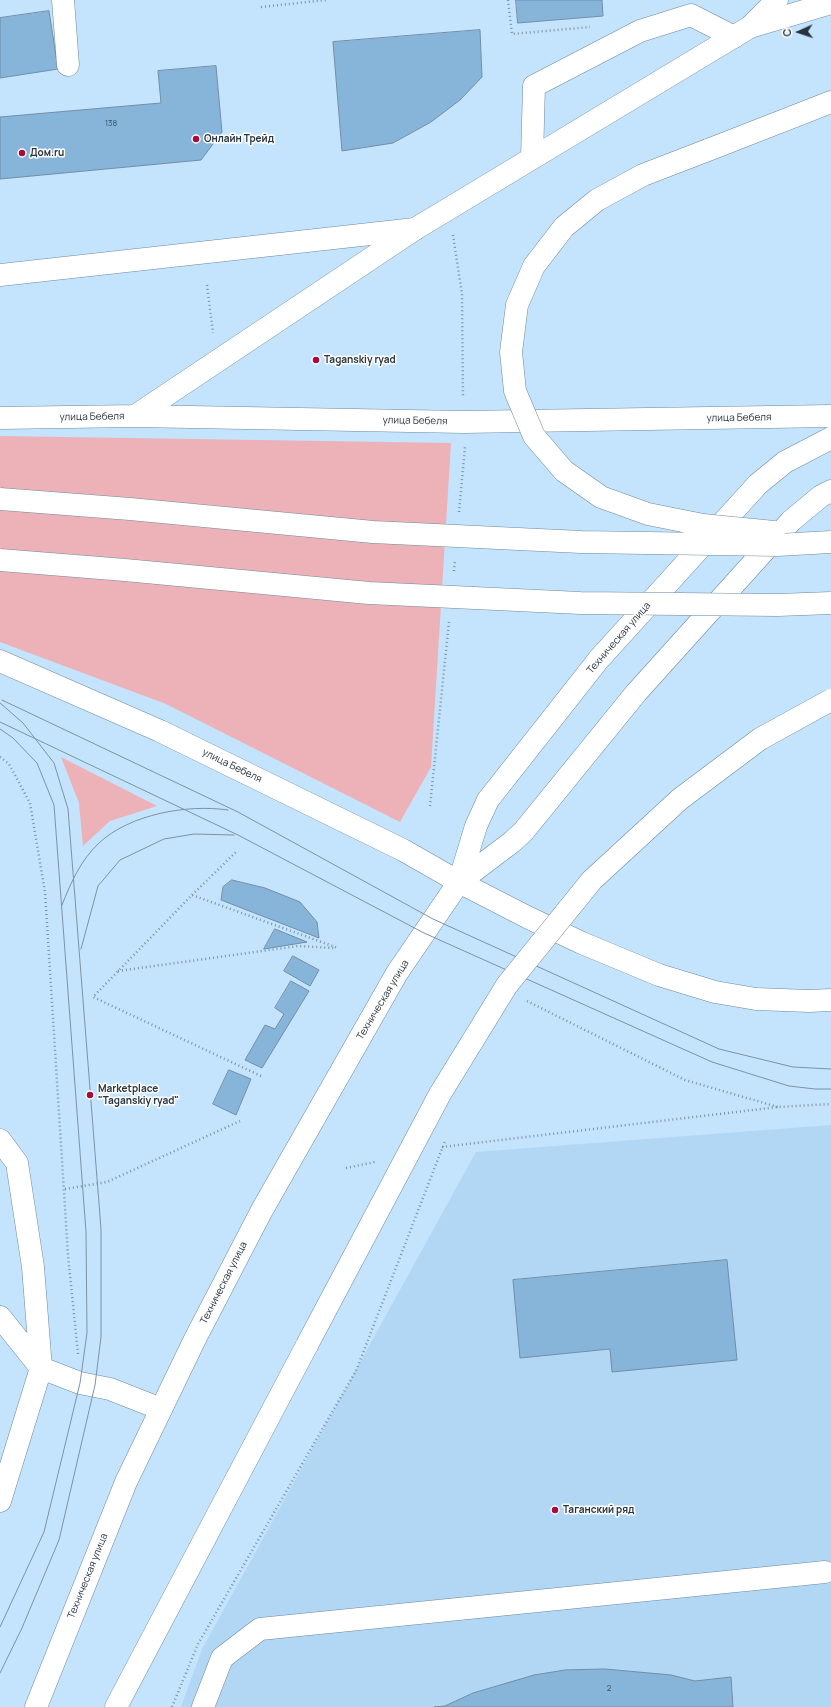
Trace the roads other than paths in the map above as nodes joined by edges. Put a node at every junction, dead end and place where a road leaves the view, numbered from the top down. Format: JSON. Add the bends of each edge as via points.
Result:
{"nodes":[{"id":1,"x":63,"y":0,"type":"edge"},
{"id":2,"x":777,"y":0,"type":"edge"},
{"id":3,"x":831,"y":3,"type":"edge"},
{"id":4,"x":690,"y":8,"type":"edge"},
{"id":5,"x":742,"y":32,"type":"junction"},
{"id":6,"x":68,"y":65,"type":"dead end"},
{"id":7,"x":831,"y":102,"type":"edge"},
{"id":8,"x":532,"y":158,"type":"junction"},
{"id":9,"x":415,"y":229,"type":"junction"},
{"id":10,"x":0,"y":275,"type":"edge"},
{"id":11,"x":135,"y":416,"type":"junction"},
{"id":12,"x":831,"y":416,"type":"edge"},
{"id":13,"x":0,"y":418,"type":"edge"},
{"id":14,"x":831,"y":438,"type":"edge"},
{"id":15,"x":831,"y":491,"type":"edge"},
{"id":16,"x":0,"y":499,"type":"edge"},
{"id":17,"x":831,"y":537,"type":"edge"},
{"id":18,"x":831,"y":542,"type":"edge"},
{"id":19,"x":0,"y":560,"type":"edge"},
{"id":20,"x":831,"y":603,"type":"edge"},
{"id":21,"x":0,"y":661,"type":"edge"},
{"id":22,"x":831,"y":700,"type":"edge"},
{"id":23,"x":458,"y":882,"type":"junction"},
{"id":24,"x":831,"y":1000,"type":"edge"},
{"id":25,"x":0,"y":1140,"type":"edge"},
{"id":26,"x":0,"y":1317,"type":"edge"},
{"id":27,"x":41,"y":1368,"type":"junction"},
{"id":28,"x":161,"y":1409,"type":"junction"},
{"id":29,"x":0,"y":1501,"type":"edge"},
{"id":30,"x":825,"y":1572,"type":"dead end"},
{"id":31,"x":36,"y":1707,"type":"edge"},
{"id":32,"x":116,"y":1707,"type":"edge"},
{"id":33,"x":203,"y":1707,"type":"edge"}],
"edges":[{"from":1,"to":6,"type":"main road"},
{"from":2,"to":5,"type":"main road"},
{"from":3,"to":5,"type":"main road"},
{"from":4,"to":5,"type":"main road"},
{"from":4,"to":8,"type":"main road","via":[[534,86]]},
{"from":5,"to":8,"type":"main road"},
{"from":7,"to":17,"type":"main road","bridge":true,"via":[[642,175],[597,200],[564,228],[534,266],[517,305],[511,352],[515,391],[534,436],[564,471],[601,497],[648,514],[703,525]]},
{"from":8,"to":9,"type":"main road"},
{"from":9,"to":10,"type":"main road"},
{"from":9,"to":11,"type":"main road"},
{"from":11,"to":12,"type":"main road","name":"улица Бебеля","via":[[464,422]]},
{"from":11,"to":13,"type":"main road","name":"улица Бебеля"},
{"from":14,"to":23,"type":"main road","name":"Техническая улица","via":[[785,462],[758,484],[599,659],[488,800],[476,826]]},
{"from":15,"to":23,"type":"main road","name":"Техническая улица","via":[[790,521],[636,693],[523,832]]},
{"from":16,"to":18,"type":"main road","bridge":true,"via":[[374,532],[582,542],[777,545]]},
{"from":19,"to":20,"type":"main road","bridge":true,"via":[[369,593],[580,603]]},
{"from":21,"to":23,"type":"main road","name":"улица Бебеля","via":[[160,731],[403,850]]},
{"from":22,"to":32,"type":"main road","bridge":true,"via":[[760,740],[680,799],[592,880],[507,985],[440,1094]]},
{"from":23,"to":24,"type":"main road","name":"улица Бебеля","via":[[582,943],[687,984],[756,999]]},
{"from":23,"to":28,"type":"main road","name":"Техническая улица","via":[[398,973],[262,1210]]},
{"from":25,"to":27,"type":"main road","via":[[17,1163],[33,1267]]},
{"from":26,"to":27,"type":"main road"},
{"from":27,"to":28,"type":"main road","via":[[80,1383],[110,1389]]},
{"from":27,"to":29,"type":"main road"},
{"from":28,"to":31,"type":"main road","name":"Техническая улица","via":[[126,1482]]},
{"from":30,"to":33,"type":"main road","via":[[260,1629],[222,1658]]}]}
